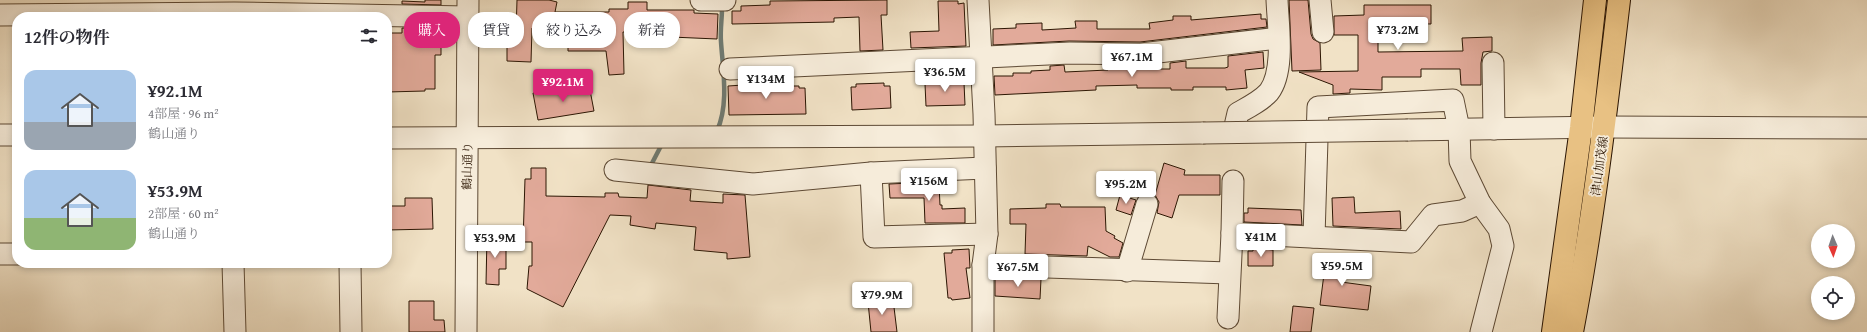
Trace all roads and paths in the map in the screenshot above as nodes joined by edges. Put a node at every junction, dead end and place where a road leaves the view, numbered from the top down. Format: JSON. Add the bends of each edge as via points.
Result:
{"nodes":[{"id":1,"x":701,"y":0,"type":"edge"},
{"id":2,"x":725,"y":0,"type":"edge"},
{"id":3,"x":978,"y":0,"type":"edge"},
{"id":4,"x":1277,"y":0,"type":"edge"},
{"id":5,"x":1320,"y":0,"type":"edge"},
{"id":6,"x":1595,"y":0,"type":"edge"},
{"id":7,"x":1619,"y":0,"type":"edge"},
{"id":8,"x":468,"y":8,"type":"edge"},
{"id":9,"x":233,"y":10,"type":"edge"},
{"id":10,"x":140,"y":12,"type":"edge"},
{"id":11,"x":0,"y":15,"type":"edge"},
{"id":12,"x":12,"y":15,"type":"edge"},
{"id":13,"x":1323,"y":32,"type":"dead end"},
{"id":14,"x":1278,"y":38,"type":"junction"},
{"id":15,"x":981,"y":57,"type":"junction"},
{"id":16,"x":1492,"y":63,"type":"dead end"},
{"id":17,"x":730,"y":69,"type":"dead end"},
{"id":18,"x":1234,"y":126,"type":"dead end"},
{"id":19,"x":1604,"y":127,"type":"junction"},
{"id":20,"x":1581,"y":128,"type":"junction"},
{"id":21,"x":1867,"y":128,"type":"edge"},
{"id":22,"x":1459,"y":129,"type":"junction"},
{"id":23,"x":1494,"y":129,"type":"junction"},
{"id":24,"x":0,"y":135,"type":"edge"},
{"id":25,"x":12,"y":136,"type":"edge"},
{"id":26,"x":984,"y":136,"type":"junction"},
{"id":27,"x":392,"y":138,"type":"edge"},
{"id":28,"x":468,"y":138,"type":"junction"},
{"id":29,"x":985,"y":168,"type":"junction"},
{"id":30,"x":615,"y":170,"type":"dead end"},
{"id":31,"x":871,"y":173,"type":"junction"},
{"id":32,"x":1233,"y":181,"type":"dead end"},
{"id":33,"x":1480,"y":203,"type":"junction"},
{"id":34,"x":1147,"y":204,"type":"dead end"},
{"id":35,"x":1232,"y":233,"type":"junction"},
{"id":36,"x":986,"y":234,"type":"junction"},
{"id":37,"x":1314,"y":237,"type":"junction"},
{"id":38,"x":0,"y":254,"type":"edge"},
{"id":39,"x":12,"y":254,"type":"edge"},
{"id":40,"x":983,"y":265,"type":"junction"},
{"id":41,"x":233,"y":268,"type":"edge"},
{"id":42,"x":350,"y":268,"type":"edge"},
{"id":43,"x":1127,"y":271,"type":"junction"},
{"id":44,"x":1229,"y":273,"type":"junction"},
{"id":45,"x":1228,"y":318,"type":"dead end"},
{"id":46,"x":235,"y":332,"type":"edge"},
{"id":47,"x":351,"y":332,"type":"edge"},
{"id":48,"x":466,"y":332,"type":"edge"},
{"id":49,"x":983,"y":332,"type":"edge"},
{"id":50,"x":1481,"y":332,"type":"edge"},
{"id":51,"x":1553,"y":332,"type":"edge"},
{"id":52,"x":1572,"y":332,"type":"edge"}],
"edges":[{"from":1,"to":2,"type":"street"},
{"from":3,"to":15,"type":"street"},
{"from":4,"to":14,"type":"street"},
{"from":5,"to":13,"type":"street"},
{"from":6,"to":20,"type":"main road","name":"津山加茂線"},
{"from":7,"to":19,"type":"main road","name":"津山加茂線"},
{"from":8,"to":9,"type":"street"},
{"from":8,"to":28,"type":"street","name":"鶴山通り"},
{"from":9,"to":10,"type":"street"},
{"from":11,"to":12,"type":"street"},
{"from":14,"to":15,"type":"street","via":[[1141,54],[1070,53]]},
{"from":14,"to":18,"type":"street","via":[[1279,58],[1270,91],[1238,113]]},
{"from":15,"to":17,"type":"street"},
{"from":15,"to":26,"type":"street"},
{"from":16,"to":23,"type":"street"},
{"from":19,"to":20,"type":"street"},
{"from":19,"to":21,"type":"street"},
{"from":19,"to":52,"type":"main road","name":"津山加茂線","via":[[1583,277]]},
{"from":20,"to":23,"type":"street"},
{"from":20,"to":51,"type":"main road","name":"津山加茂線"},
{"from":22,"to":23,"type":"street"},
{"from":22,"to":26,"type":"street","bridge":true},
{"from":22,"to":33,"type":"street","via":[[1460,162]]},
{"from":22,"to":37,"type":"street","via":[[1453,100],[1318,107]]},
{"from":24,"to":25,"type":"street"},
{"from":26,"to":28,"type":"street"},
{"from":26,"to":29,"type":"street"},
{"from":27,"to":28,"type":"street"},
{"from":28,"to":48,"type":"street","name":"鶴山通り"},
{"from":29,"to":31,"type":"street"},
{"from":29,"to":36,"type":"street"},
{"from":30,"to":31,"type":"street","via":[[753,184]]},
{"from":31,"to":36,"type":"street","via":[[874,237]]},
{"from":32,"to":35,"type":"street"},
{"from":33,"to":37,"type":"street","via":[[1462,211],[1433,215],[1411,242]]},
{"from":33,"to":50,"type":"street","via":[[1499,229],[1503,246]]},
{"from":34,"to":43,"type":"street"},
{"from":35,"to":37,"type":"street"},
{"from":35,"to":44,"type":"street"},
{"from":36,"to":40,"type":"street"},
{"from":38,"to":39,"type":"street"},
{"from":40,"to":43,"type":"street"},
{"from":40,"to":49,"type":"street"},
{"from":41,"to":46,"type":"street"},
{"from":42,"to":47,"type":"street"},
{"from":43,"to":44,"type":"street"},
{"from":44,"to":45,"type":"street"}]}
